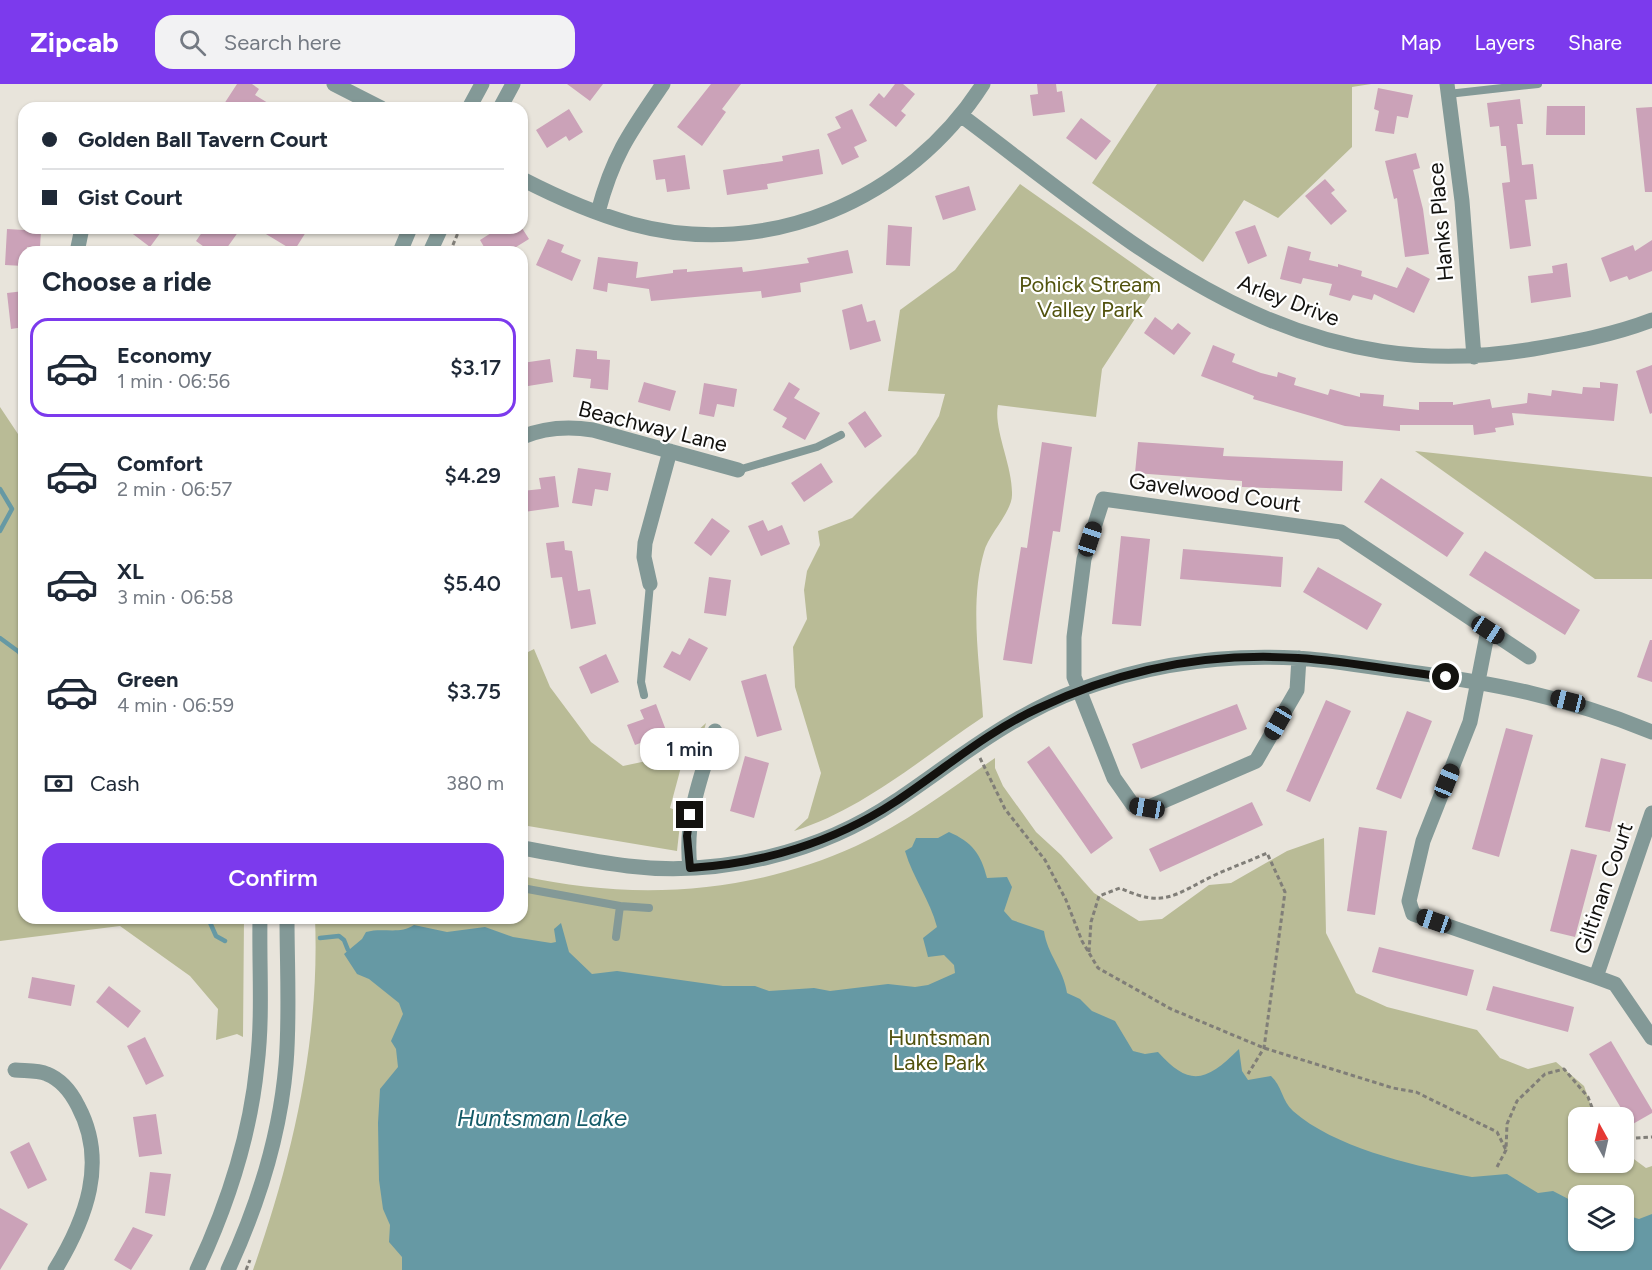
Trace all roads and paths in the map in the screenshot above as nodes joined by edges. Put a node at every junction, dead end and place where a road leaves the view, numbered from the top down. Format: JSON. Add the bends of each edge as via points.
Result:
{"nodes":[{"id":1,"x":334,"y":84,"type":"edge"},
{"id":2,"x":482,"y":84,"type":"edge"},
{"id":3,"x":513,"y":84,"type":"edge"},
{"id":4,"x":663,"y":84,"type":"edge"},
{"id":5,"x":983,"y":84,"type":"edge"},
{"id":6,"x":1538,"y":84,"type":"edge"},
{"id":7,"x":1448,"y":89,"type":"edge"},
{"id":8,"x":369,"y":102,"type":"edge"},
{"id":9,"x":472,"y":102,"type":"edge"},
{"id":10,"x":503,"y":102,"type":"edge"},
{"id":11,"x":962,"y":116,"type":"junction"},
{"id":12,"x":528,"y":182,"type":"edge"},
{"id":13,"x":598,"y":212,"type":"junction"},
{"id":14,"x":1652,"y":320,"type":"edge"},
{"id":15,"x":1474,"y":357,"type":"junction"},
{"id":16,"x":528,"y":435,"type":"edge"},
{"id":17,"x":841,"y":435,"type":"dead end"},
{"id":18,"x":670,"y":451,"type":"junction"},
{"id":19,"x":738,"y":470,"type":"joint"},
{"id":20,"x":650,"y":584,"type":"joint"},
{"id":21,"x":1488,"y":630,"type":"junction"},
{"id":22,"x":1530,"y":657,"type":"dead end"},
{"id":23,"x":1299,"y":658,"type":"junction"},
{"id":24,"x":1477,"y":681,"type":"junction"},
{"id":25,"x":1078,"y":690,"type":"junction"},
{"id":26,"x":644,"y":695,"type":"dead end"},
{"id":27,"x":715,"y":731,"type":"dead end"},
{"id":28,"x":1652,"y":732,"type":"edge"},
{"id":29,"x":975,"y":746,"type":"junction"},
{"id":30,"x":1652,"y":813,"type":"edge"},
{"id":31,"x":528,"y":849,"type":"edge"},
{"id":32,"x":690,"y":868,"type":"junction"},
{"id":33,"x":528,"y":889,"type":"edge"},
{"id":34,"x":620,"y":906,"type":"junction"},
{"id":35,"x":649,"y":908,"type":"dead end"},
{"id":36,"x":260,"y":924,"type":"edge"},
{"id":37,"x":287,"y":924,"type":"edge"},
{"id":38,"x":616,"y":937,"type":"dead end"},
{"id":39,"x":1089,"y":954,"type":"junction"},
{"id":40,"x":1596,"y":977,"type":"junction"},
{"id":41,"x":1652,"y":1038,"type":"edge"},
{"id":42,"x":1264,"y":1048,"type":"junction"},
{"id":43,"x":15,"y":1070,"type":"dead end"},
{"id":44,"x":1248,"y":1074,"type":"dead end"},
{"id":45,"x":1592,"y":1107,"type":"edge"},
{"id":46,"x":1652,"y":1137,"type":"edge"},
{"id":47,"x":1634,"y":1138,"type":"edge"},
{"id":48,"x":1506,"y":1150,"type":"junction"},
{"id":49,"x":1497,"y":1167,"type":"dead end"},
{"id":50,"x":55,"y":1270,"type":"edge"},
{"id":51,"x":197,"y":1270,"type":"edge"},
{"id":52,"x":228,"y":1270,"type":"edge"}],
"edges":[{"from":1,"to":8,"type":"street"},
{"from":2,"to":9,"type":"street"},
{"from":3,"to":10,"type":"street"},
{"from":4,"to":13,"type":"street","via":[[620,148],[608,173]]},
{"from":5,"to":11,"type":"street"},
{"from":6,"to":7,"type":"lane"},
{"from":7,"to":15,"type":"street","name":"Hanks Place","via":[[1462,201]]},
{"from":11,"to":13,"type":"street","via":[[889,182],[844,206],[796,223],[744,232],[694,233],[632,224]]},
{"from":11,"to":15,"type":"street","name":"Arley Drive","via":[[1073,202],[1190,280],[1246,311],[1303,334],[1362,349]]},
{"from":12,"to":13,"type":"street"},
{"from":14,"to":15,"type":"street","name":"Arley Drive","via":[[1592,339]]},
{"from":16,"to":18,"type":"street","name":"Beachway Lane","via":[[571,426]]},
{"from":17,"to":19,"type":"lane","via":[[818,447]]},
{"from":18,"to":19,"type":"street","name":"Beachway Lane"},
{"from":18,"to":20,"type":"street","via":[[645,543]]},
{"from":20,"to":26,"type":"lane","via":[[641,682]]},
{"from":21,"to":22,"type":"street","name":"Gavelwood Court"},
{"from":21,"to":24,"type":"street"},
{"from":21,"to":25,"type":"street","name":"Gavelwood Court","via":[[1341,532],[1103,499],[1084,559],[1074,637],[1074,677]]},
{"from":23,"to":24,"type":"street"},
{"from":23,"to":25,"type":"street","via":[[1246,656],[1190,661]]},
{"from":23,"to":25,"type":"street","via":[[1297,690],[1256,761],[1147,808],[1133,805],[1114,778]]},
{"from":24,"to":28,"type":"street","via":[[1568,701]]},
{"from":24,"to":40,"type":"street","name":"Giltinan Court","via":[[1470,722],[1423,841],[1409,901],[1413,914]]},
{"from":25,"to":29,"type":"street","via":[[1036,709]]},
{"from":27,"to":32,"type":"street","via":[[690,815]]},
{"from":29,"to":32,"type":"street","via":[[893,803],[840,832],[750,861]]},
{"from":29,"to":39,"type":"path","via":[[1005,810],[1045,860]]},
{"from":30,"to":40,"type":"street","name":"Giltinan Court"},
{"from":31,"to":32,"type":"street","via":[[630,866]]},
{"from":33,"to":34,"type":"lane"},
{"from":34,"to":35,"type":"lane"},
{"from":34,"to":38,"type":"lane"},
{"from":36,"to":51,"type":"street","via":[[260,1021],[252,1107],[228,1196]]},
{"from":37,"to":52,"type":"street","via":[[288,1021],[281,1100],[263,1178]]},
{"from":39,"to":42,"type":"path","via":[[1098,968],[1171,1009]]},
{"from":39,"to":42,"type":"path","via":[[1090,922],[1099,896],[1120,888],[1143,899],[1175,897],[1267,854],[1285,892]]},
{"from":40,"to":41,"type":"street","name":"Giltinan Court","via":[[1616,984]]},
{"from":42,"to":44,"type":"path"},
{"from":42,"to":48,"type":"path","via":[[1416,1092],[1497,1132]]},
{"from":43,"to":50,"type":"street","via":[[45,1073],[67,1088],[90,1133],[90,1195]]},
{"from":45,"to":48,"type":"path","via":[[1564,1069],[1545,1074],[1517,1101],[1507,1124]]},
{"from":46,"to":47,"type":"path"},
{"from":48,"to":49,"type":"path"}]}
